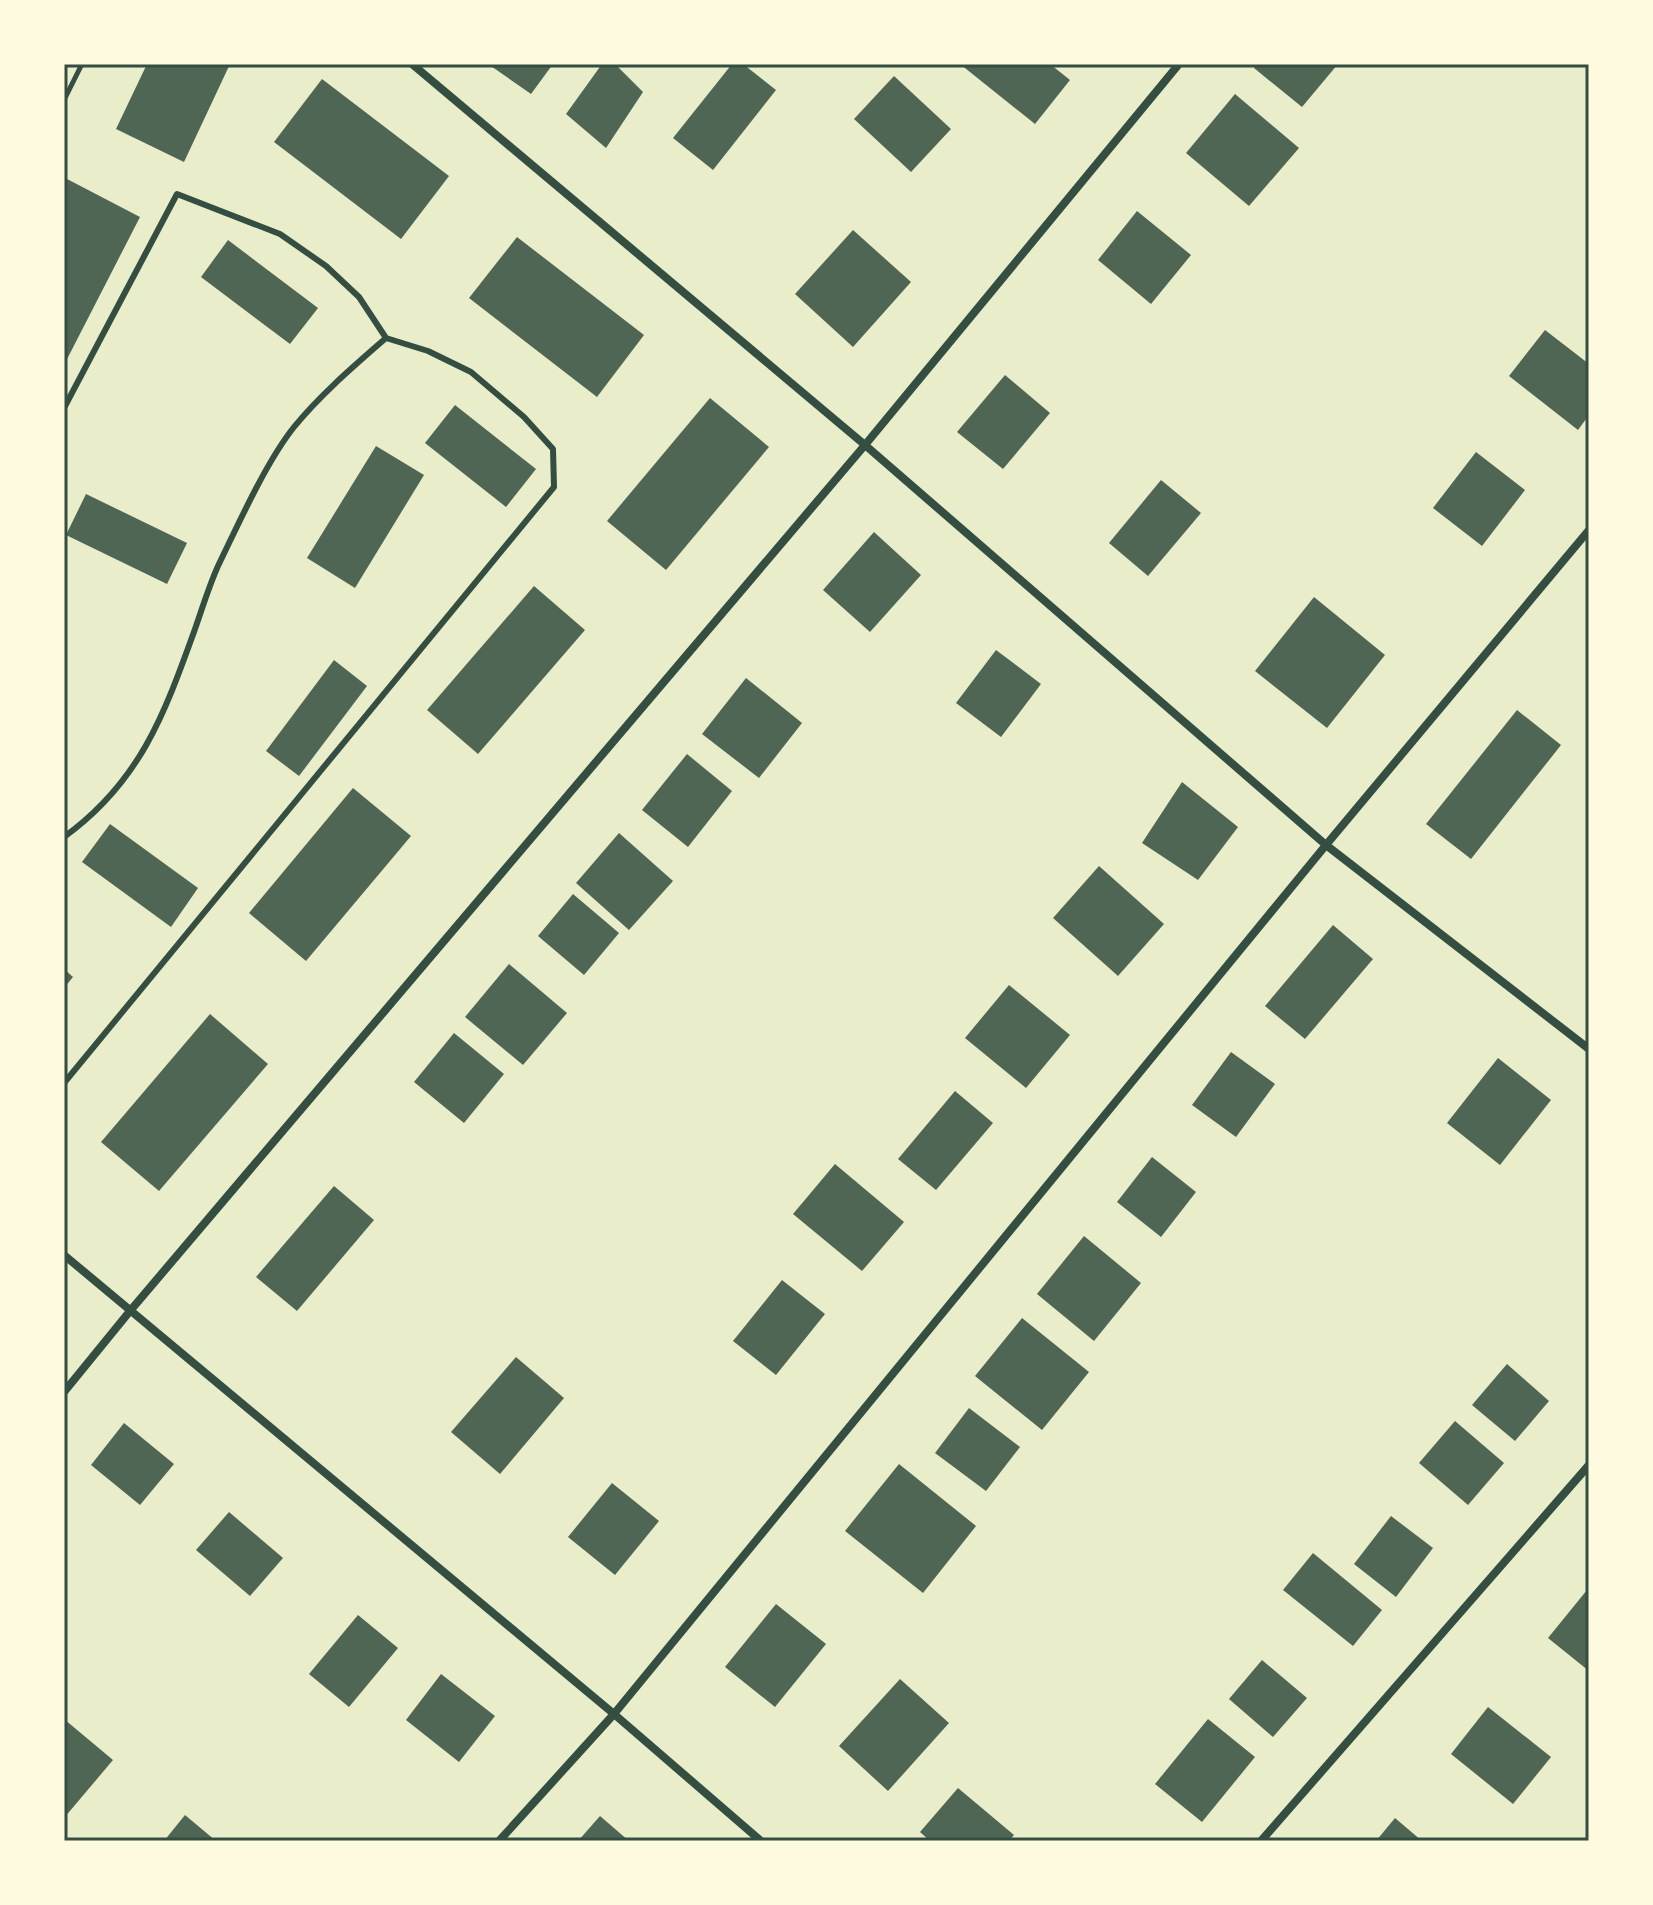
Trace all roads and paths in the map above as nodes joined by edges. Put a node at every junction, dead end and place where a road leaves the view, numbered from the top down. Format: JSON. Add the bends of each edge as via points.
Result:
{"nodes":[{"id":1,"x":82,"y":64,"type":"edge"},
{"id":2,"x":412,"y":64,"type":"edge"},
{"id":3,"x":1179,"y":64,"type":"edge"},
{"id":4,"x":64,"y":100,"type":"edge"},
{"id":5,"x":386,"y":338,"type":"junction"},
{"id":6,"x":64,"y":408,"type":"edge"},
{"id":7,"x":865,"y":445,"type":"junction"},
{"id":8,"x":1589,"y":530,"type":"edge"},
{"id":9,"x":64,"y":837,"type":"edge"},
{"id":10,"x":1326,"y":845,"type":"junction"},
{"id":11,"x":1589,"y":1049,"type":"edge"},
{"id":12,"x":64,"y":1083,"type":"edge"},
{"id":13,"x":64,"y":1255,"type":"edge"},
{"id":14,"x":130,"y":1311,"type":"junction"},
{"id":15,"x":64,"y":1392,"type":"edge"},
{"id":16,"x":1589,"y":1465,"type":"edge"},
{"id":17,"x":614,"y":1714,"type":"junction"},
{"id":18,"x":499,"y":1841,"type":"edge"},
{"id":19,"x":761,"y":1841,"type":"edge"},
{"id":20,"x":1261,"y":1841,"type":"edge"}],
"edges":[{"from":1,"to":4,"type":"path"},
{"from":2,"to":7,"type":"street"},
{"from":3,"to":7,"type":"street"},
{"from":5,"to":6,"type":"lane","via":[[359,297],[280,234],[177,194]]},
{"from":5,"to":9,"type":"lane","via":[[339,378],[274,458],[217,569],[153,737],[121,784]]},
{"from":5,"to":12,"type":"lane","via":[[471,372],[524,417],[553,449],[554,487]]},
{"from":7,"to":10,"type":"street"},
{"from":7,"to":14,"type":"street"},
{"from":8,"to":10,"type":"street"},
{"from":10,"to":11,"type":"street"},
{"from":10,"to":17,"type":"street"},
{"from":13,"to":14,"type":"street"},
{"from":14,"to":15,"type":"street"},
{"from":14,"to":17,"type":"street"},
{"from":16,"to":20,"type":"street"},
{"from":17,"to":18,"type":"street"},
{"from":17,"to":19,"type":"street"}]}
